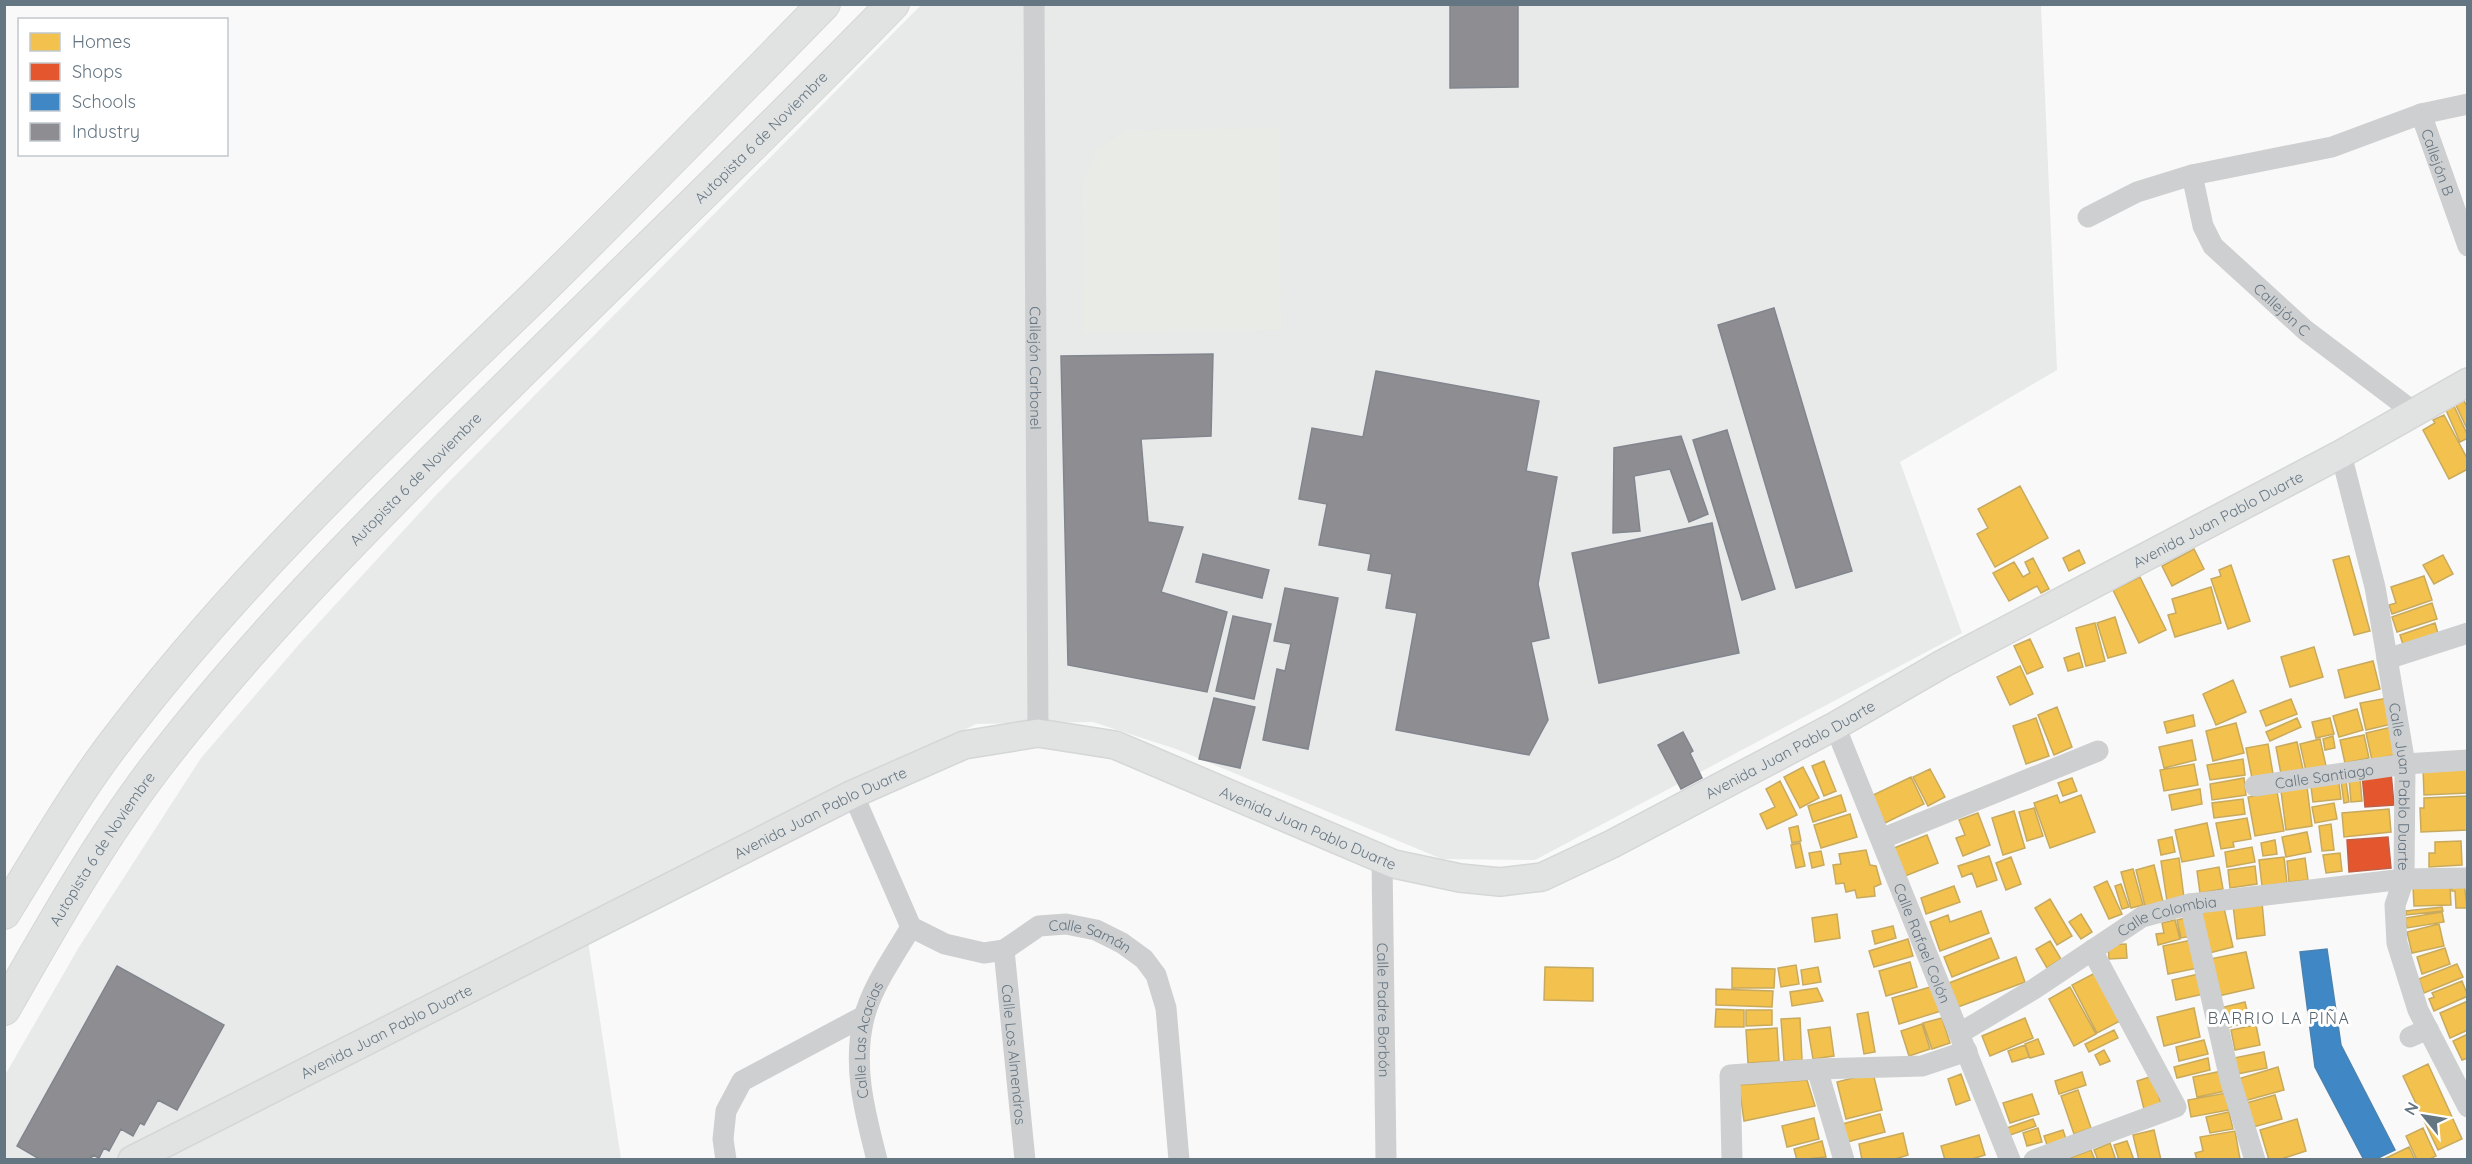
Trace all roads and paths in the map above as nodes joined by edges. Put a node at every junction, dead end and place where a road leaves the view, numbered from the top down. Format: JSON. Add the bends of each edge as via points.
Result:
{"nodes":[{"id":1,"x":824,"y":4,"type":"edge"},
{"id":2,"x":893,"y":4,"type":"edge"},
{"id":3,"x":1034,"y":4,"type":"edge"},
{"id":4,"x":2468,"y":104,"type":"edge"},
{"id":5,"x":2421,"y":114,"type":"junction"},
{"id":6,"x":2192,"y":176,"type":"junction"},
{"id":7,"x":2088,"y":217,"type":"dead end"},
{"id":8,"x":2468,"y":246,"type":"edge"},
{"id":9,"x":2468,"y":382,"type":"edge"},
{"id":10,"x":2415,"y":413,"type":"junction"},
{"id":11,"x":2341,"y":454,"type":"junction"},
{"id":12,"x":2468,"y":633,"type":"edge"},
{"id":13,"x":2387,"y":659,"type":"junction"},
{"id":14,"x":1835,"y":726,"type":"junction"},
{"id":15,"x":1038,"y":733,"type":"junction"},
{"id":16,"x":2098,"y":751,"type":"dead end"},
{"id":17,"x":2468,"y":760,"type":"edge"},
{"id":18,"x":2405,"y":764,"type":"junction"},
{"id":19,"x":2255,"y":786,"type":"dead end"},
{"id":20,"x":853,"y":794,"type":"junction"},
{"id":21,"x":1881,"y":839,"type":"junction"},
{"id":22,"x":1382,"y":860,"type":"junction"},
{"id":23,"x":2468,"y":878,"type":"edge"},
{"id":24,"x":2404,"y":879,"type":"junction"},
{"id":25,"x":2190,"y":904,"type":"junction"},
{"id":26,"x":4,"y":913,"type":"edge"},
{"id":27,"x":911,"y":927,"type":"junction"},
{"id":28,"x":1004,"y":950,"type":"junction"},
{"id":29,"x":2092,"y":950,"type":"junction"},
{"id":30,"x":4,"y":1009,"type":"edge"},
{"id":31,"x":864,"y":1016,"type":"junction"},
{"id":32,"x":1963,"y":1042,"type":"junction"},
{"id":33,"x":1817,"y":1069,"type":"junction"},
{"id":34,"x":2468,"y":1107,"type":"edge"},
{"id":35,"x":132,"y":1160,"type":"edge"},
{"id":36,"x":726,"y":1160,"type":"edge"},
{"id":37,"x":877,"y":1160,"type":"edge"},
{"id":38,"x":1025,"y":1160,"type":"edge"},
{"id":39,"x":1179,"y":1160,"type":"edge"},
{"id":40,"x":1386,"y":1160,"type":"edge"},
{"id":41,"x":1732,"y":1160,"type":"edge"},
{"id":42,"x":1844,"y":1160,"type":"edge"},
{"id":43,"x":2010,"y":1160,"type":"edge"},
{"id":44,"x":2034,"y":1160,"type":"edge"},
{"id":45,"x":2255,"y":1160,"type":"edge"}],
"edges":[{"from":1,"to":26,"type":"highway","via":[[607,226],[333,491],[241,588],[110,749]]},
{"from":2,"to":30,"type":"highway","name":"Autopista 6 de Noviembre","via":[[295,602],[153,770],[89,865]]},
{"from":3,"to":15,"type":"street","name":"Callejón Carbonel"},
{"from":4,"to":5,"type":"street"},
{"from":5,"to":6,"type":"street","via":[[2332,147]]},
{"from":5,"to":8,"type":"street","name":"Callejón B"},
{"from":6,"to":7,"type":"street","via":[[2137,192]]},
{"from":6,"to":10,"type":"street","name":"Callejón C","via":[[2203,226],[2213,246],[2306,330]]},
{"from":9,"to":10,"type":"main road","name":"Avenida Juan Pablo Duarte"},
{"from":10,"to":11,"type":"main road","name":"Avenida Juan Pablo Duarte"},
{"from":11,"to":13,"type":"street","name":"Calle Juan Pablo Duarte","via":[[2375,587]]},
{"from":11,"to":14,"type":"main road","name":"Avenida Juan Pablo Duarte","via":[[1944,663]]},
{"from":12,"to":13,"type":"street"},
{"from":13,"to":18,"type":"street","name":"Calle Juan Pablo Duarte"},
{"from":14,"to":21,"type":"street","name":"Calle Rafael Colón"},
{"from":14,"to":22,"type":"main road","name":"Avenida Juan Pablo Duarte","via":[[1542,877],[1500,882],[1460,878]]},
{"from":15,"to":20,"type":"main road","name":"Avenida Juan Pablo Duarte","via":[[964,744]]},
{"from":15,"to":22,"type":"main road","name":"Avenida Juan Pablo Duarte","via":[[1115,745]]},
{"from":16,"to":21,"type":"street"},
{"from":17,"to":18,"type":"street","name":"Calle Santiago"},
{"from":18,"to":19,"type":"street","name":"Calle Santiago"},
{"from":18,"to":24,"type":"street","name":"Calle Juan Pablo Duarte"},
{"from":20,"to":27,"type":"street"},
{"from":20,"to":35,"type":"main road","name":"Avenida Juan Pablo Duarte"},
{"from":21,"to":32,"type":"street","name":"Calle Rafael Colón"},
{"from":22,"to":40,"type":"street","name":"Calle Padre Borbón"},
{"from":23,"to":24,"type":"street","name":"Calle Colombia"},
{"from":24,"to":25,"type":"street","name":"Calle Colombia"},
{"from":24,"to":34,"type":"street","name":"Calle Juan Pablo Duarte","via":[[2395,905],[2397,943],[2418,1010],[2419,1033]]},
{"from":25,"to":29,"type":"street","name":"Calle Colombia","via":[[2142,917]]},
{"from":25,"to":45,"type":"street","via":[[2230,1079]]},
{"from":27,"to":28,"type":"street","via":[[955,946],[984,953]]},
{"from":27,"to":31,"type":"street","name":"Calle Las Acacias"},
{"from":28,"to":38,"type":"street","name":"Calle Los Almendros"},
{"from":28,"to":39,"type":"street","name":"Calle Samán","via":[[1039,926],[1066,924],[1096,930],[1144,959],[1156,975],[1166,1008]]},
{"from":29,"to":32,"type":"street","name":"Calle Colombia"},
{"from":29,"to":44,"type":"street","via":[[2176,1107]]},
{"from":31,"to":36,"type":"street","via":[[742,1081],[726,1111]]},
{"from":31,"to":37,"type":"street","name":"Calle Las Acacias","via":[[859,1045],[862,1101]]},
{"from":32,"to":33,"type":"street","name":"Calle Colombia","via":[[1922,1066]]},
{"from":32,"to":43,"type":"street","name":"Calle Rafael Colón"},
{"from":33,"to":41,"type":"street","name":"Calle Colombia","via":[[1730,1075]]},
{"from":33,"to":42,"type":"street"}]}
